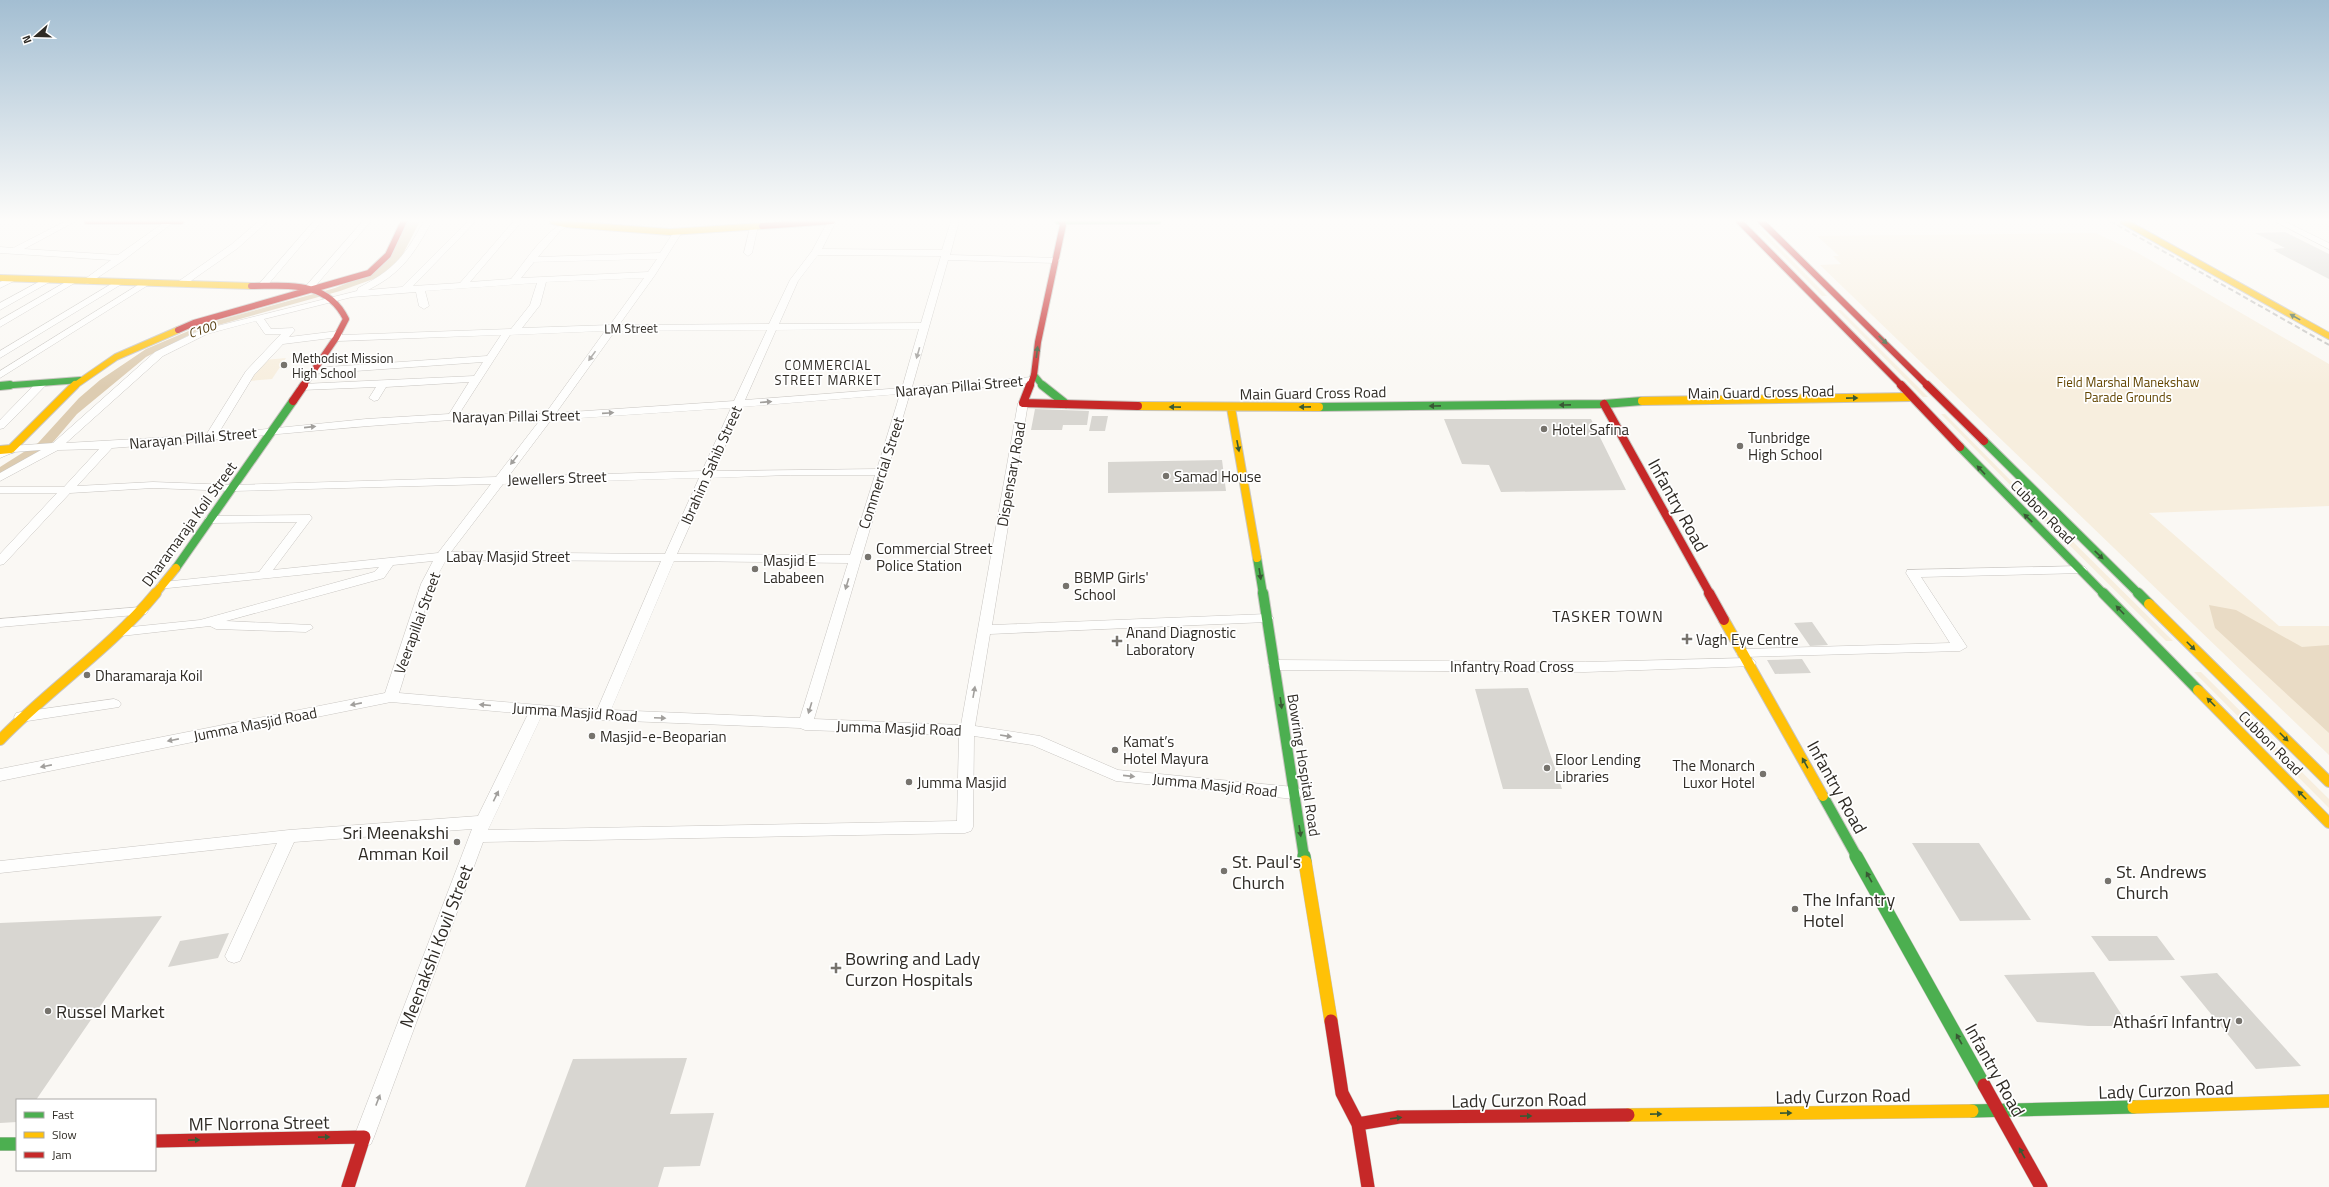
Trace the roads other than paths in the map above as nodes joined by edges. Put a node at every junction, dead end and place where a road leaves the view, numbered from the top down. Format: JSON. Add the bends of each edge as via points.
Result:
{"nodes":[{"id":1,"x":96,"y":276,"type":"edge"},
{"id":2,"x":191,"y":276,"type":"edge"},
{"id":3,"x":270,"y":276,"type":"edge"},
{"id":4,"x":332,"y":276,"type":"edge"},
{"id":5,"x":359,"y":276,"type":"edge"},
{"id":6,"x":388,"y":276,"type":"edge"},
{"id":7,"x":417,"y":276,"type":"edge"},
{"id":8,"x":470,"y":276,"type":"edge"},
{"id":9,"x":518,"y":276,"type":"edge"},
{"id":10,"x":621,"y":276,"type":"edge"},
{"id":11,"x":650,"y":276,"type":"edge"},
{"id":12,"x":797,"y":276,"type":"edge"},
{"id":13,"x":939,"y":276,"type":"edge"},
{"id":14,"x":1052,"y":276,"type":"edge"},
{"id":15,"x":1794,"y":276,"type":"edge"},
{"id":16,"x":1817,"y":276,"type":"edge"},
{"id":17,"x":2222,"y":276,"type":"edge"},
{"id":18,"x":0,"y":278,"type":"edge"},
{"id":19,"x":14,"y":279,"type":"junction"},
{"id":20,"x":49,"y":280,"type":"junction"},
{"id":21,"x":542,"y":280,"type":"junction"},
{"id":22,"x":74,"y":281,"type":"junction"},
{"id":23,"x":514,"y":281,"type":"junction"},
{"id":24,"x":88,"y":282,"type":"junction"},
{"id":25,"x":121,"y":282,"type":"junction"},
{"id":26,"x":149,"y":282,"type":"junction"},
{"id":27,"x":182,"y":283,"type":"junction"},
{"id":28,"x":464,"y":284,"type":"junction"},
{"id":29,"x":0,"y":285,"type":"edge"},
{"id":30,"x":263,"y":285,"type":"junction"},
{"id":31,"x":420,"y":288,"type":"junction"},
{"id":32,"x":405,"y":289,"type":"junction"},
{"id":33,"x":322,"y":292,"type":"junction"},
{"id":34,"x":352,"y":294,"type":"junction"},
{"id":35,"x":1820,"y":302,"type":"junction"},
{"id":36,"x":1844,"y":303,"type":"junction"},
{"id":37,"x":424,"y":306,"type":"dead end"},
{"id":38,"x":0,"y":307,"type":"edge"},
{"id":39,"x":258,"y":317,"type":"junction"},
{"id":40,"x":0,"y":324,"type":"edge"},
{"id":41,"x":773,"y":326,"type":"junction"},
{"id":42,"x":925,"y":326,"type":"junction"},
{"id":43,"x":612,"y":328,"type":"junction"},
{"id":44,"x":510,"y":333,"type":"junction"},
{"id":45,"x":337,"y":336,"type":"junction"},
{"id":46,"x":2329,"y":336,"type":"edge"},
{"id":47,"x":280,"y":341,"type":"junction"},
{"id":48,"x":0,"y":355,"type":"edge"},
{"id":49,"x":490,"y":359,"type":"junction"},
{"id":50,"x":314,"y":371,"type":"junction"},
{"id":51,"x":0,"y":375,"type":"edge"},
{"id":52,"x":1033,"y":377,"type":"junction"},
{"id":53,"x":477,"y":379,"type":"junction"},
{"id":54,"x":80,"y":380,"type":"junction"},
{"id":55,"x":1895,"y":380,"type":"junction"},
{"id":56,"x":42,"y":383,"type":"junction"},
{"id":57,"x":383,"y":384,"type":"junction"},
{"id":58,"x":0,"y":386,"type":"edge"},
{"id":59,"x":302,"y":387,"type":"junction"},
{"id":60,"x":908,"y":390,"type":"junction"},
{"id":61,"x":1868,"y":397,"type":"junction"},
{"id":62,"x":1912,"y":397,"type":"junction"},
{"id":63,"x":374,"y":398,"type":"dead end"},
{"id":64,"x":1023,"y":403,"type":"junction"},
{"id":65,"x":739,"y":404,"type":"junction"},
{"id":66,"x":1066,"y":404,"type":"junction"},
{"id":67,"x":1604,"y":404,"type":"junction"},
{"id":68,"x":1919,"y":405,"type":"junction"},
{"id":69,"x":1231,"y":408,"type":"junction"},
{"id":70,"x":452,"y":417,"type":"junction"},
{"id":71,"x":548,"y":417,"type":"junction"},
{"id":72,"x":0,"y":426,"type":"edge"},
{"id":73,"x":272,"y":431,"type":"junction"},
{"id":74,"x":210,"y":438,"type":"junction"},
{"id":75,"x":109,"y":445,"type":"junction"},
{"id":76,"x":53,"y":446,"type":"junction"},
{"id":77,"x":6,"y":450,"type":"edge"},
{"id":78,"x":0,"y":455,"type":"edge"},
{"id":79,"x":880,"y":472,"type":"junction"},
{"id":80,"x":708,"y":474,"type":"junction"},
{"id":81,"x":0,"y":478,"type":"edge"},
{"id":82,"x":498,"y":480,"type":"junction"},
{"id":83,"x":234,"y":488,"type":"junction"},
{"id":84,"x":0,"y":490,"type":"edge"},
{"id":85,"x":66,"y":490,"type":"junction"},
{"id":86,"x":2008,"y":498,"type":"junction"},
{"id":87,"x":2041,"y":498,"type":"junction"},
{"id":88,"x":211,"y":519,"type":"junction"},
{"id":89,"x":442,"y":556,"type":"junction"},
{"id":90,"x":670,"y":556,"type":"junction"},
{"id":91,"x":854,"y":559,"type":"junction"},
{"id":92,"x":0,"y":561,"type":"edge"},
{"id":93,"x":390,"y":561,"type":"junction"},
{"id":94,"x":2081,"y":570,"type":"junction"},
{"id":95,"x":264,"y":574,"type":"junction"},
{"id":96,"x":163,"y":586,"type":"junction"},
{"id":97,"x":141,"y":611,"type":"junction"},
{"id":98,"x":1268,"y":618,"type":"junction"},
{"id":99,"x":0,"y":623,"type":"edge"},
{"id":100,"x":200,"y":624,"type":"junction"},
{"id":101,"x":306,"y":628,"type":"dead end"},
{"id":102,"x":984,"y":630,"type":"junction"},
{"id":103,"x":121,"y":632,"type":"junction"},
{"id":104,"x":1746,"y":658,"type":"junction"},
{"id":105,"x":2169,"y":660,"type":"junction"},
{"id":106,"x":2205,"y":660,"type":"junction"},
{"id":107,"x":1275,"y":665,"type":"junction"},
{"id":108,"x":391,"y":697,"type":"junction"},
{"id":109,"x":114,"y":704,"type":"dead end"},
{"id":110,"x":537,"y":709,"type":"junction"},
{"id":111,"x":602,"y":715,"type":"junction"},
{"id":112,"x":21,"y":717,"type":"junction"},
{"id":113,"x":805,"y":724,"type":"junction"},
{"id":114,"x":967,"y":730,"type":"junction"},
{"id":115,"x":0,"y":740,"type":"edge"},
{"id":116,"x":0,"y":775,"type":"edge"},
{"id":117,"x":2329,"y":782,"type":"edge"},
{"id":118,"x":1294,"y":793,"type":"junction"},
{"id":119,"x":2329,"y":823,"type":"edge"},
{"id":120,"x":480,"y":829,"type":"junction"},
{"id":121,"x":289,"y":836,"type":"junction"},
{"id":122,"x":0,"y":867,"type":"edge"},
{"id":123,"x":234,"y":956,"type":"dead end"},
{"id":124,"x":2329,"y":1101,"type":"edge"},
{"id":125,"x":1999,"y":1111,"type":"junction"},
{"id":126,"x":1358,"y":1124,"type":"junction"},
{"id":127,"x":364,"y":1137,"type":"junction"},
{"id":128,"x":156,"y":1141,"type":"edge"},
{"id":129,"x":0,"y":1144,"type":"edge"},
{"id":130,"x":16,"y":1144,"type":"edge"},
{"id":131,"x":348,"y":1187,"type":"edge"},
{"id":132,"x":1368,"y":1187,"type":"edge"},
{"id":133,"x":2041,"y":1187,"type":"edge"}],
"edges":[{"from":1,"to":24,"type":"street"},
{"from":2,"to":27,"type":"street"},
{"from":3,"to":30,"type":"street"},
{"from":4,"to":33,"type":"street"},
{"from":5,"to":33,"type":"street"},
{"from":6,"to":34,"type":"street"},
{"from":7,"to":32,"type":"street"},
{"from":8,"to":28,"type":"street"},
{"from":9,"to":23,"type":"street"},
{"from":10,"to":21,"type":"street"},
{"from":11,"to":43,"type":"street","name":"Veerapillai Street"},
{"from":12,"to":41,"type":"street","name":"Ibrahim Sahib Street"},
{"from":13,"to":42,"type":"street","name":"Commercial Street"},
{"from":52,"to":14,"type":"street","name":"Dispensary Road","one_way":true},
{"from":15,"to":35,"type":"street","name":"Cubbon Road"},
{"from":16,"to":36,"type":"street","name":"Cubbon Road"},
{"from":46,"to":17,"type":"street","one_way":true},
{"from":18,"to":19,"type":"street"},
{"from":19,"to":20,"type":"street"},
{"from":19,"to":29,"type":"street"},
{"from":20,"to":22,"type":"street"},
{"from":20,"to":38,"type":"street"},
{"from":21,"to":23,"type":"street"},
{"from":21,"to":44,"type":"street","via":[[535,305]]},
{"from":22,"to":24,"type":"street"},
{"from":22,"to":40,"type":"street"},
{"from":23,"to":28,"type":"street"},
{"from":24,"to":25,"type":"street"},
{"from":25,"to":26,"type":"street"},
{"from":25,"to":48,"type":"street"},
{"from":26,"to":27,"type":"street"},
{"from":26,"to":51,"type":"street"},
{"from":27,"to":30,"type":"street"},
{"from":28,"to":31,"type":"street"},
{"from":30,"to":33,"type":"street"},
{"from":31,"to":32,"type":"street"},
{"from":31,"to":37,"type":"street"},
{"from":32,"to":34,"type":"street"},
{"from":33,"to":34,"type":"street"},
{"from":33,"to":39,"type":"street"},
{"from":33,"to":45,"type":"street","name":"Dharamaraja Koil Street","via":[[344,309],[346,319]]},
{"from":33,"to":54,"type":"street","via":[[194,323],[116,357]]},
{"from":35,"to":36,"type":"street"},
{"from":35,"to":55,"type":"street","name":"Cubbon Road"},
{"from":36,"to":87,"type":"street","name":"Cubbon Road","one_way":true},
{"from":39,"to":47,"type":"street","via":[[268,332],[290,330]]},
{"from":39,"to":76,"type":"street","via":[[204,332],[160,354]]},
{"from":41,"to":42,"type":"street","name":"LM Street"},
{"from":41,"to":43,"type":"street","name":"LM Street"},
{"from":41,"to":65,"type":"street","name":"Ibrahim Sahib Street"},
{"from":42,"to":60,"type":"street","name":"Commercial Street","one_way":true},
{"from":43,"to":44,"type":"street","name":"LM Street"},
{"from":43,"to":71,"type":"street","name":"Veerapillai Street","one_way":true},
{"from":44,"to":45,"type":"street","name":"LM Street"},
{"from":44,"to":49,"type":"street"},
{"from":45,"to":47,"type":"street","name":"LM Street"},
{"from":45,"to":50,"type":"street","name":"Dharamaraja Koil Street"},
{"from":47,"to":74,"type":"street","via":[[250,372]]},
{"from":49,"to":50,"type":"street"},
{"from":49,"to":53,"type":"street"},
{"from":50,"to":59,"type":"street","name":"Dharamaraja Koil Street"},
{"from":52,"to":60,"type":"street","name":"Narayan Pillai Street"},
{"from":52,"to":64,"type":"street","name":"Dispensary Road"},
{"from":52,"to":66,"type":"street"},
{"from":53,"to":57,"type":"street"},
{"from":53,"to":70,"type":"street"},
{"from":54,"to":56,"type":"street"},
{"from":54,"to":77,"type":"street"},
{"from":55,"to":61,"type":"street","via":[[1891,389]]},
{"from":55,"to":62,"type":"street","name":"Cubbon Road"},
{"from":56,"to":58,"type":"street"},
{"from":56,"to":72,"type":"street"},
{"from":57,"to":59,"type":"street"},
{"from":57,"to":63,"type":"street"},
{"from":59,"to":73,"type":"street","name":"Dharamaraja Koil Street"},
{"from":65,"to":60,"type":"street","name":"Narayan Pillai Street","one_way":true},
{"from":60,"to":79,"type":"street","name":"Commercial Street"},
{"from":61,"to":62,"type":"street","name":"Main Guard Cross Road"},
{"from":67,"to":61,"type":"street","name":"Main Guard Cross Road","one_way":true,"via":[[1623,401]]},
{"from":62,"to":68,"type":"street","name":"Cubbon Road"},
{"from":64,"to":66,"type":"street","name":"Main Guard Cross Road"},
{"from":64,"to":102,"type":"street","name":"Dispensary Road"},
{"from":71,"to":65,"type":"street","name":"Narayan Pillai Street","one_way":true},
{"from":65,"to":80,"type":"street","name":"Ibrahim Sahib Street"},
{"from":69,"to":66,"type":"street","name":"Main Guard Cross Road","one_way":true},
{"from":67,"to":68,"type":"street","name":"Main Guard Cross Road","via":[[1627,408]]},
{"from":67,"to":69,"type":"street","name":"Main Guard Cross Road","one_way":true},
{"from":67,"to":104,"type":"street","name":"Infantry Road"},
{"from":86,"to":68,"type":"street","name":"Cubbon Road","one_way":true},
{"from":69,"to":98,"type":"street","name":"Bowring Hospital Road","one_way":true},
{"from":70,"to":71,"type":"street","name":"Narayan Pillai Street"},
{"from":73,"to":70,"type":"street","name":"Narayan Pillai Street","one_way":true},
{"from":71,"to":82,"type":"street","name":"Veerapillai Street","one_way":true},
{"from":73,"to":74,"type":"street","name":"Narayan Pillai Street"},
{"from":73,"to":83,"type":"street","name":"Dharamaraja Koil Street"},
{"from":74,"to":75,"type":"street","name":"Narayan Pillai Street"},
{"from":75,"to":76,"type":"street","name":"Narayan Pillai Street"},
{"from":75,"to":85,"type":"street"},
{"from":76,"to":77,"type":"street","name":"Narayan Pillai Street"},
{"from":76,"to":81,"type":"street"},
{"from":77,"to":78,"type":"street"},
{"from":79,"to":80,"type":"street","name":"Jewellers Street"},
{"from":79,"to":91,"type":"street","name":"Commercial Street"},
{"from":80,"to":82,"type":"street","name":"Jewellers Street"},
{"from":80,"to":90,"type":"street","name":"Ibrahim Sahib Street"},
{"from":82,"to":83,"type":"street","name":"Jewellers Street"},
{"from":82,"to":89,"type":"street","name":"Veerapillai Street"},
{"from":83,"to":85,"type":"street","name":"Jewellers Street","via":[[153,485]]},
{"from":83,"to":88,"type":"street","name":"Dharamaraja Koil Street"},
{"from":84,"to":85,"type":"street","name":"Jewellers Street"},
{"from":85,"to":92,"type":"street"},
{"from":86,"to":87,"type":"street"},
{"from":94,"to":86,"type":"street","name":"Cubbon Road","one_way":true},
{"from":87,"to":106,"type":"street","name":"Cubbon Road","one_way":true},
{"from":88,"to":95,"type":"street","via":[[306,518]]},
{"from":88,"to":96,"type":"street","name":"Dharamaraja Koil Street"},
{"from":89,"to":90,"type":"street","name":"Labay Masjid Street"},
{"from":89,"to":93,"type":"street","name":"Labay Masjid Street"},
{"from":89,"to":108,"type":"street","name":"Veerapillai Street","via":[[427,584]]},
{"from":90,"to":91,"type":"street","name":"Labay Masjid Street"},
{"from":90,"to":111,"type":"street","name":"Ibrahim Sahib Street"},
{"from":91,"to":113,"type":"street","name":"Commercial Street","one_way":true},
{"from":93,"to":95,"type":"street","name":"Labay Masjid Street"},
{"from":93,"to":100,"type":"street","via":[[379,575]]},
{"from":94,"to":104,"type":"street","name":"Infantry Road Cross","via":[[1912,573],[1960,647]]},
{"from":105,"to":94,"type":"street","name":"Cubbon Road","one_way":true},
{"from":95,"to":96,"type":"street","name":"Labay Masjid Street"},
{"from":96,"to":97,"type":"street","name":"Dharamaraja Koil Street"},
{"from":97,"to":99,"type":"street"},
{"from":97,"to":103,"type":"street","name":"Dharamaraja Koil Street"},
{"from":98,"to":102,"type":"street"},
{"from":98,"to":107,"type":"street","name":"Bowring Hospital Road"},
{"from":100,"to":101,"type":"street"},
{"from":100,"to":103,"type":"street"},
{"from":114,"to":102,"type":"street","name":"Dispensary Road","one_way":true},
{"from":103,"to":112,"type":"street","name":"Dharamaraja Koil Street"},
{"from":104,"to":107,"type":"street","name":"Infantry Road Cross","via":[[1585,666]]},
{"from":125,"to":104,"type":"street","name":"Infantry Road","one_way":true},
{"from":105,"to":106,"type":"street"},
{"from":119,"to":105,"type":"street","name":"Cubbon Road","one_way":true},
{"from":106,"to":117,"type":"street","name":"Cubbon Road","one_way":true},
{"from":107,"to":118,"type":"street","name":"Bowring Hospital Road","one_way":true},
{"from":110,"to":108,"type":"street","name":"Jumma Masjid Road","one_way":true},
{"from":108,"to":116,"type":"street","name":"Jumma Masjid Road","one_way":true},
{"from":109,"to":112,"type":"street"},
{"from":110,"to":111,"type":"street","name":"Jumma Masjid Road"},
{"from":120,"to":110,"type":"street","name":"Meenakshi Kovil Street","one_way":true},
{"from":111,"to":113,"type":"street","name":"Jumma Masjid Road","one_way":true},
{"from":112,"to":115,"type":"street","name":"Dharamaraja Koil Street"},
{"from":113,"to":114,"type":"street","name":"Jumma Masjid Road"},
{"from":114,"to":118,"type":"street","name":"Jumma Masjid Road","one_way":true,"via":[[1035,740],[1116,775]]},
{"from":114,"to":120,"type":"street","name":"Dispensary Road","via":[[965,827]]},
{"from":118,"to":126,"type":"street","name":"Bowring Hospital Road","one_way":true,"via":[[1342,1093]]},
{"from":120,"to":121,"type":"street"},
{"from":127,"to":120,"type":"street","name":"Meenakshi Kovil Street","one_way":true},
{"from":121,"to":122,"type":"street"},
{"from":121,"to":123,"type":"street"},
{"from":124,"to":125,"type":"street","name":"Lady Curzon Road"},
{"from":126,"to":125,"type":"street","name":"Lady Curzon Road","one_way":true,"via":[[1399,1117]]},
{"from":133,"to":125,"type":"street","name":"Infantry Road","one_way":true},
{"from":126,"to":132,"type":"street","name":"Bowring Hospital Road"},
{"from":128,"to":127,"type":"street","name":"MF Norrona Street","one_way":true},
{"from":127,"to":131,"type":"street","name":"Meenakshi Kovil Street"},
{"from":129,"to":130,"type":"street"}]}
